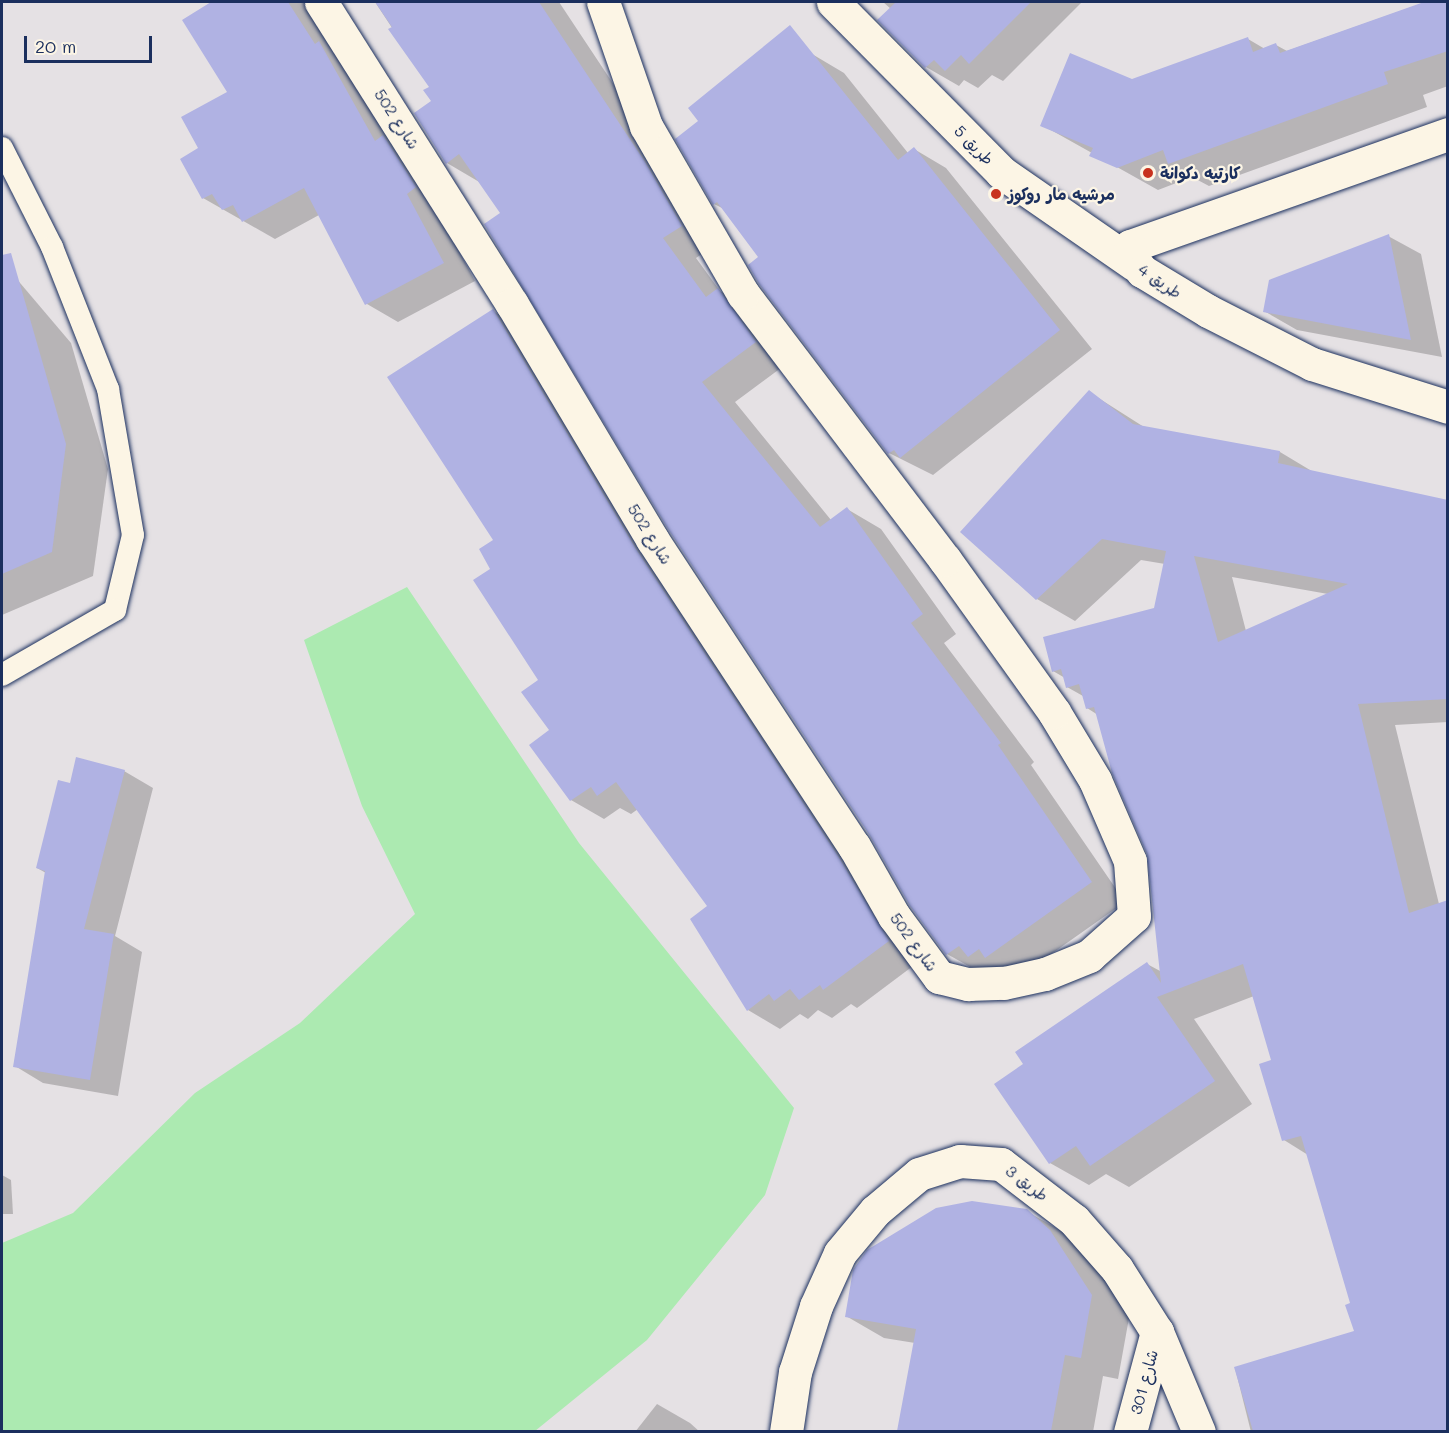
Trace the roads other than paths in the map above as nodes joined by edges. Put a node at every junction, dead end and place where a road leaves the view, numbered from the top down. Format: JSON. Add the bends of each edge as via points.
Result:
{"nodes":[{"id":1,"x":321,"y":2,"type":"edge"},
{"id":2,"x":603,"y":2,"type":"edge"},
{"id":3,"x":833,"y":2,"type":"edge"},
{"id":4,"x":1448,"y":134,"type":"edge"},
{"id":5,"x":2,"y":148,"type":"edge"},
{"id":6,"x":1134,"y":264,"type":"junction"},
{"id":7,"x":1448,"y":407,"type":"edge"},
{"id":8,"x":2,"y":675,"type":"edge"},
{"id":9,"x":1157,"y":1332,"type":"junction"},
{"id":10,"x":786,"y":1431,"type":"edge"},
{"id":11,"x":1130,"y":1431,"type":"edge"},
{"id":12,"x":1199,"y":1431,"type":"edge"}],
"edges":[{"from":1,"to":2,"type":"street","name":"شارع 502","via":[[494,274],[652,539],[854,846],[894,916],[939,977],[968,984],[1004,983],[1045,974],[1089,956],[1134,916],[1130,861],[1095,780],[1054,712],[951,569],[743,294],[646,126]]},
{"from":3,"to":6,"type":"street","name":"طريق 5","via":[[1001,172]]},
{"from":4,"to":6,"type":"street","name":"طريق 4","via":[[1130,246]]},
{"from":5,"to":8,"type":"lane","via":[[52,247],[108,389],[133,535],[115,610]]},
{"from":6,"to":7,"type":"street","name":"طريق 4","via":[[1208,311],[1312,364]]},
{"from":9,"to":10,"type":"street","name":"طريق 3","via":[[1116,1269],[1074,1220],[1001,1164],[960,1161],[919,1174],[874,1211],[840,1253],[816,1306],[799,1361]]},
{"from":9,"to":11,"type":"street","name":"شارع 301"},
{"from":9,"to":12,"type":"street","name":"طريق 3"}]}
